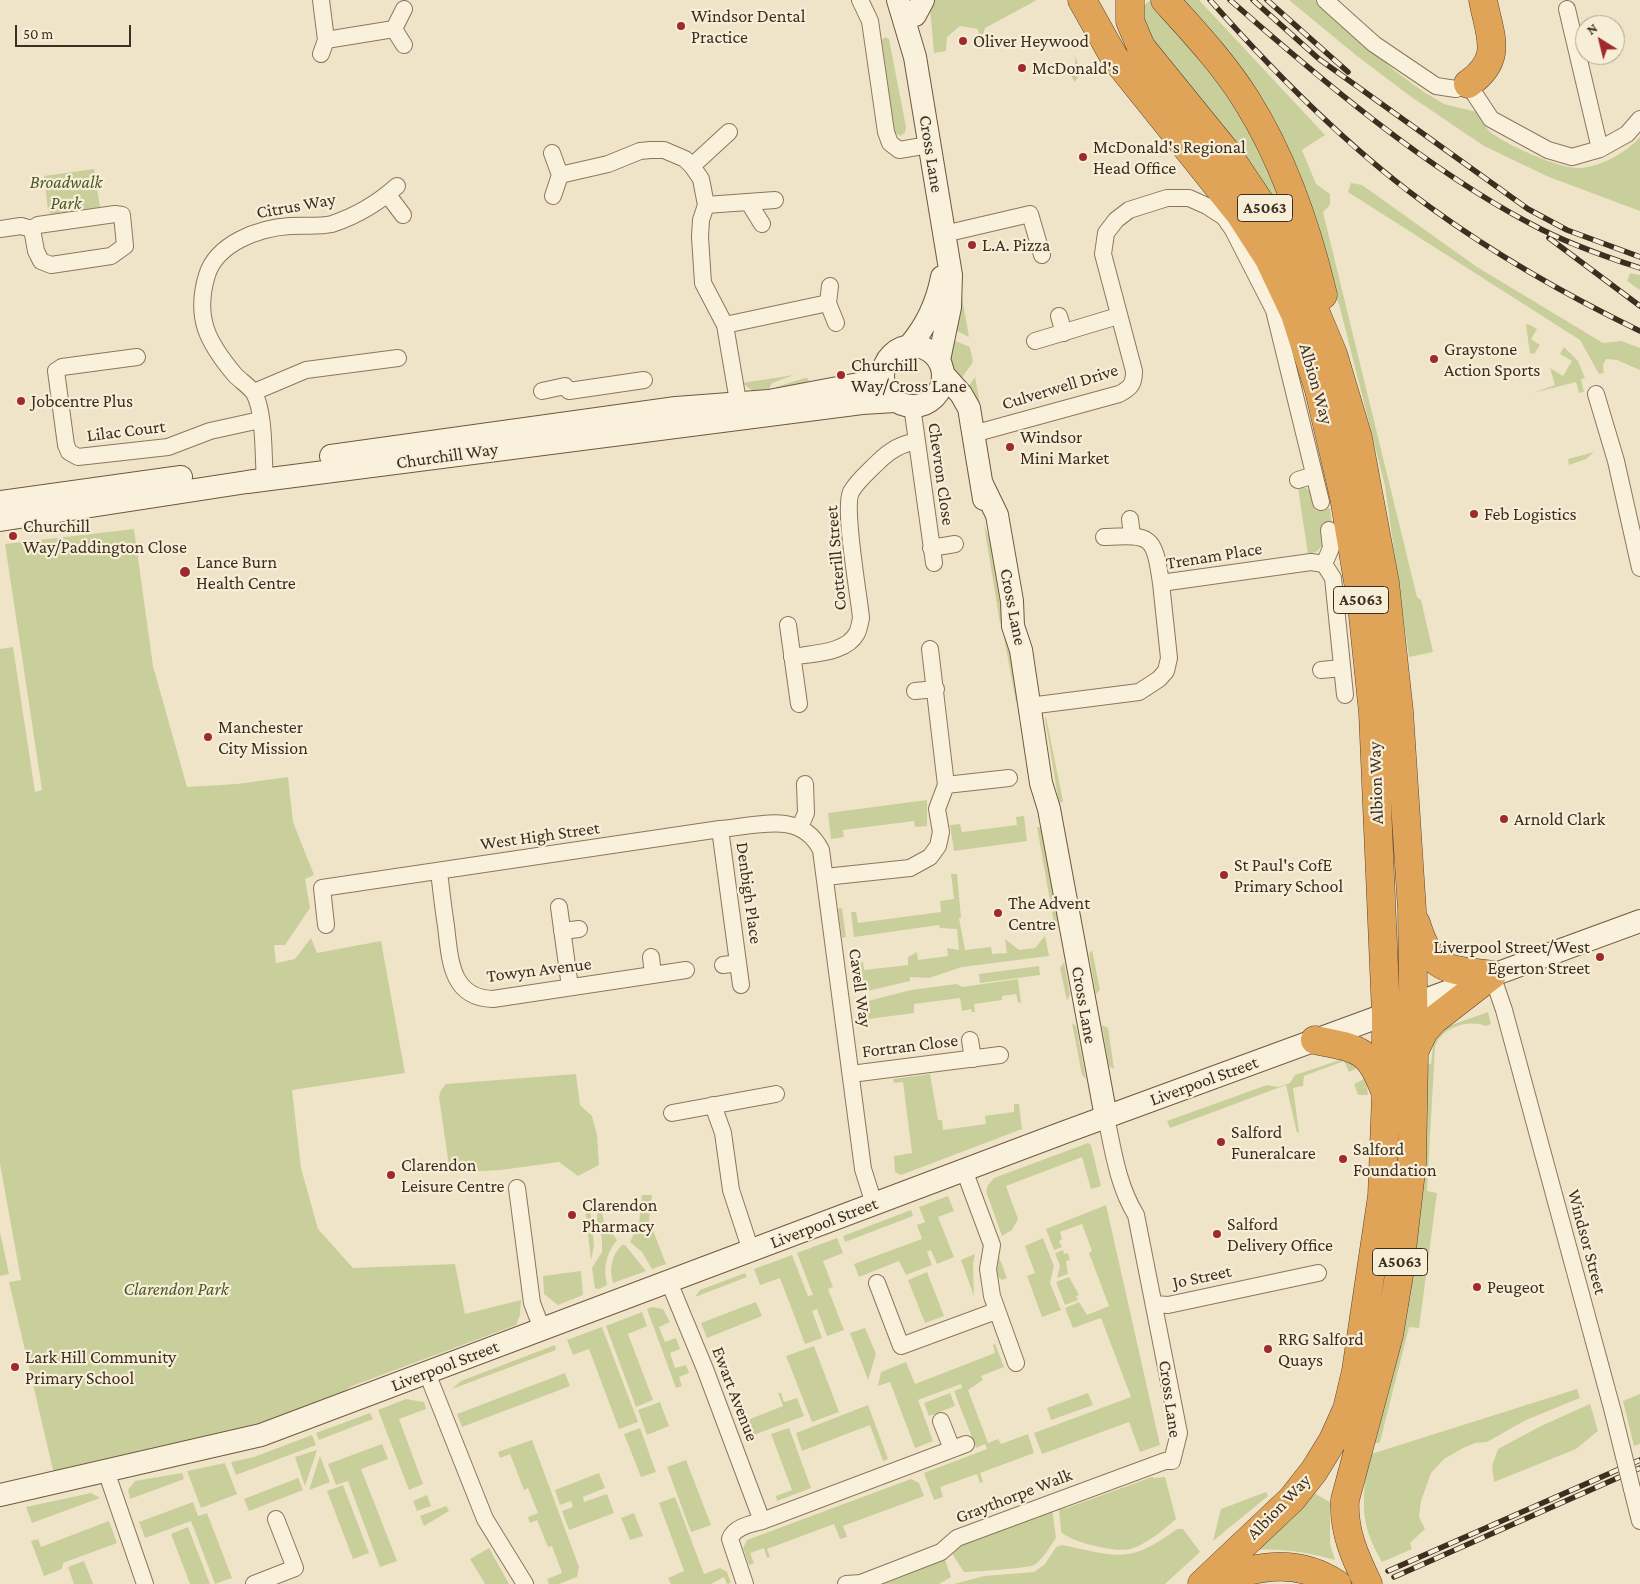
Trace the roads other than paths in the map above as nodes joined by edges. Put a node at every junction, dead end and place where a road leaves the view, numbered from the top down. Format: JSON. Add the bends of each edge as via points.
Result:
{"nodes":[{"id":1,"x":321,"y":0,"type":"edge"},
{"id":2,"x":860,"y":0,"type":"edge"},
{"id":3,"x":898,"y":0,"type":"edge"},
{"id":4,"x":1082,"y":0,"type":"edge"},
{"id":5,"x":1165,"y":0,"type":"edge"},
{"id":6,"x":1325,"y":0,"type":"edge"},
{"id":7,"x":1483,"y":0,"type":"edge"},
{"id":8,"x":1120,"y":1,"type":"edge"},
{"id":9,"x":918,"y":5,"type":"edge"},
{"id":10,"x":404,"y":9,"type":"dead end"},
{"id":11,"x":1567,"y":9,"type":"dead end"},
{"id":12,"x":394,"y":29,"type":"junction"},
{"id":13,"x":1575,"y":35,"type":"edge"},
{"id":14,"x":404,"y":45,"type":"dead end"},
{"id":15,"x":915,"y":56,"type":"junction"},
{"id":16,"x":1583,"y":65,"type":"edge"},
{"id":17,"x":1468,"y":84,"type":"junction"},
{"id":18,"x":1640,"y":118,"type":"edge"},
{"id":19,"x":729,"y":132,"type":"dead end"},
{"id":20,"x":929,"y":146,"type":"junction"},
{"id":21,"x":1600,"y":149,"type":"junction"},
{"id":22,"x":552,"y":153,"type":"dead end"},
{"id":23,"x":692,"y":166,"type":"junction"},
{"id":24,"x":560,"y":175,"type":"junction"},
{"id":25,"x":553,"y":196,"type":"dead end"},
{"id":26,"x":776,"y":200,"type":"dead end"},
{"id":27,"x":750,"y":203,"type":"junction"},
{"id":28,"x":706,"y":205,"type":"junction"},
{"id":29,"x":1240,"y":214,"type":"junction"},
{"id":30,"x":403,"y":215,"type":"dead end"},
{"id":31,"x":762,"y":224,"type":"dead end"},
{"id":32,"x":0,"y":229,"type":"edge"},
{"id":33,"x":32,"y":229,"type":"junction"},
{"id":34,"x":945,"y":242,"type":"junction"},
{"id":35,"x":1042,"y":255,"type":"dead end"},
{"id":36,"x":830,"y":286,"type":"dead end"},
{"id":37,"x":828,"y":303,"type":"junction"},
{"id":38,"x":1060,"y":316,"type":"dead end"},
{"id":39,"x":1118,"y":316,"type":"junction"},
{"id":40,"x":836,"y":323,"type":"dead end"},
{"id":41,"x":725,"y":325,"type":"junction"},
{"id":42,"x":1064,"y":333,"type":"junction"},
{"id":43,"x":1035,"y":341,"type":"dead end"},
{"id":44,"x":910,"y":345,"type":"junction"},
{"id":45,"x":137,"y":357,"type":"dead end"},
{"id":46,"x":398,"y":358,"type":"dead end"},
{"id":47,"x":882,"y":373,"type":"junction"},
{"id":48,"x":940,"y":377,"type":"junction"},
{"id":49,"x":644,"y":380,"type":"dead end"},
{"id":50,"x":542,"y":391,"type":"dead end"},
{"id":51,"x":254,"y":392,"type":"junction"},
{"id":52,"x":1596,"y":394,"type":"dead end"},
{"id":53,"x":904,"y":404,"type":"junction"},
{"id":54,"x":740,"y":411,"type":"junction"},
{"id":55,"x":260,"y":420,"type":"junction"},
{"id":56,"x":972,"y":431,"type":"junction"},
{"id":57,"x":1358,"y":438,"type":"junction"},
{"id":58,"x":916,"y":442,"type":"junction"},
{"id":59,"x":264,"y":473,"type":"junction"},
{"id":60,"x":1314,"y":475,"type":"junction"},
{"id":61,"x":1298,"y":480,"type":"dead end"},
{"id":62,"x":0,"y":502,"type":"edge"},
{"id":63,"x":1321,"y":502,"type":"dead end"},
{"id":64,"x":1130,"y":519,"type":"dead end"},
{"id":65,"x":0,"y":520,"type":"edge"},
{"id":66,"x":1329,"y":530,"type":"dead end"},
{"id":67,"x":1132,"y":536,"type":"junction"},
{"id":68,"x":1104,"y":537,"type":"dead end"},
{"id":69,"x":955,"y":544,"type":"dead end"},
{"id":70,"x":1324,"y":564,"type":"junction"},
{"id":71,"x":1640,"y":568,"type":"edge"},
{"id":72,"x":1161,"y":582,"type":"junction"},
{"id":73,"x":788,"y":625,"type":"dead end"},
{"id":74,"x":930,"y":649,"type":"dead end"},
{"id":75,"x":792,"y":657,"type":"junction"},
{"id":76,"x":1342,"y":668,"type":"junction"},
{"id":77,"x":1321,"y":670,"type":"dead end"},
{"id":78,"x":936,"y":689,"type":"junction"},
{"id":79,"x":915,"y":691,"type":"dead end"},
{"id":80,"x":1345,"y":695,"type":"dead end"},
{"id":81,"x":799,"y":704,"type":"dead end"},
{"id":82,"x":1030,"y":706,"type":"junction"},
{"id":83,"x":1009,"y":778,"type":"dead end"},
{"id":84,"x":805,"y":784,"type":"dead end"},
{"id":85,"x":946,"y":784,"type":"junction"},
{"id":86,"x":800,"y":826,"type":"junction"},
{"id":87,"x":720,"y":830,"type":"junction"},
{"id":88,"x":439,"y":871,"type":"junction"},
{"id":89,"x":825,"y":876,"type":"junction"},
{"id":90,"x":559,"y":907,"type":"dead end"},
{"id":91,"x":1412,"y":910,"type":"junction"},
{"id":92,"x":1640,"y":921,"type":"edge"},
{"id":93,"x":326,"y":925,"type":"dead end"},
{"id":94,"x":579,"y":928,"type":"dead end"},
{"id":95,"x":562,"y":931,"type":"junction"},
{"id":96,"x":651,"y":957,"type":"dead end"},
{"id":97,"x":686,"y":970,"type":"dead end"},
{"id":98,"x":653,"y":975,"type":"junction"},
{"id":99,"x":1492,"y":975,"type":"junction"},
{"id":100,"x":741,"y":985,"type":"dead end"},
{"id":101,"x":570,"y":987,"type":"junction"},
{"id":102,"x":1412,"y":1004,"type":"junction"},
{"id":103,"x":1386,"y":1014,"type":"junction"},
{"id":104,"x":970,"y":1040,"type":"dead end"},
{"id":105,"x":1315,"y":1040,"type":"junction"},
{"id":106,"x":1414,"y":1052,"type":"junction"},
{"id":107,"x":1000,"y":1055,"type":"dead end"},
{"id":108,"x":973,"y":1058,"type":"junction"},
{"id":109,"x":851,"y":1074,"type":"junction"},
{"id":110,"x":776,"y":1094,"type":"dead end"},
{"id":111,"x":1386,"y":1095,"type":"junction"},
{"id":112,"x":713,"y":1106,"type":"junction"},
{"id":113,"x":672,"y":1113,"type":"dead end"},
{"id":114,"x":1106,"y":1117,"type":"junction"},
{"id":115,"x":964,"y":1170,"type":"junction"},
{"id":116,"x":517,"y":1188,"type":"dead end"},
{"id":117,"x":874,"y":1204,"type":"junction"},
{"id":118,"x":751,"y":1251,"type":"junction"},
{"id":119,"x":1318,"y":1273,"type":"dead end"},
{"id":120,"x":669,"y":1282,"type":"junction"},
{"id":121,"x":877,"y":1283,"type":"dead end"},
{"id":122,"x":1154,"y":1304,"type":"junction"},
{"id":123,"x":996,"y":1311,"type":"junction"},
{"id":124,"x":542,"y":1329,"type":"junction"},
{"id":125,"x":1016,"y":1363,"type":"dead end"},
{"id":126,"x":427,"y":1373,"type":"junction"},
{"id":127,"x":941,"y":1421,"type":"dead end"},
{"id":128,"x":1172,"y":1461,"type":"joint"},
{"id":129,"x":106,"y":1470,"type":"junction"},
{"id":130,"x":0,"y":1494,"type":"edge"},
{"id":131,"x":276,"y":1519,"type":"dead end"},
{"id":132,"x":762,"y":1521,"type":"junction"},
{"id":133,"x":1640,"y":1522,"type":"edge"},
{"id":134,"x":145,"y":1584,"type":"edge"},
{"id":135,"x":254,"y":1584,"type":"edge"},
{"id":136,"x":525,"y":1584,"type":"edge"},
{"id":137,"x":745,"y":1584,"type":"edge"},
{"id":138,"x":846,"y":1584,"type":"edge"},
{"id":139,"x":1203,"y":1584,"type":"edge"},
{"id":140,"x":1337,"y":1584,"type":"edge"},
{"id":141,"x":1368,"y":1584,"type":"edge"}],
"edges":[{"from":1,"to":12,"type":"street","via":[[323,47]]},
{"from":2,"to":20,"type":"street","via":[[870,21],[890,143],[899,150]]},
{"from":3,"to":15,"type":"street","name":"Cross Lane"},
{"from":4,"to":29,"type":"highway","name":"Albion Way","number":"A5063","via":[[1124,70]]},
{"from":5,"to":57,"type":"highway","number":"A5063","via":[[1207,46],[1247,101],[1280,166],[1310,242],[1339,348]]},
{"from":6,"to":17,"type":"street","via":[[1374,44],[1436,86],[1456,89]]},
{"from":7,"to":17,"type":"highway","via":[[1492,46],[1491,60],[1481,75]]},
{"from":8,"to":29,"type":"highway","number":"A5063","via":[[1112,24],[1117,38],[1216,167]]},
{"from":8,"to":57,"type":"highway","name":"Albion Way","number":"A5063","via":[[1141,48],[1227,154],[1280,232],[1333,354]]},
{"from":9,"to":15,"type":"street","name":"Cross Lane"},
{"from":10,"to":12,"type":"street"},
{"from":11,"to":13,"type":"street"},
{"from":12,"to":14,"type":"street"},
{"from":15,"to":20,"type":"street","name":"Cross Lane"},
{"from":16,"to":21,"type":"street"},
{"from":17,"to":21,"type":"street","via":[[1492,119],[1526,140],[1572,157]]},
{"from":18,"to":21,"type":"street","via":[[1627,134]]},
{"from":19,"to":23,"type":"street"},
{"from":20,"to":34,"type":"street","name":"Cross Lane"},
{"from":22,"to":24,"type":"street"},
{"from":23,"to":24,"type":"street","via":[[676,154],[651,150]]},
{"from":23,"to":28,"type":"street","via":[[701,179]]},
{"from":24,"to":25,"type":"street"},
{"from":26,"to":27,"type":"street"},
{"from":27,"to":28,"type":"street"},
{"from":27,"to":31,"type":"street"},
{"from":28,"to":41,"type":"street","via":[[700,237],[703,283]]},
{"from":29,"to":103,"type":"highway","name":"Albion Way","number":"A5063","via":[[1280,279],[1308,349],[1344,497],[1362,606],[1373,713]]},
{"from":30,"to":51,"type":"street","name":"Citrus Way","via":[[392,191],[364,211],[330,224],[290,226],[252,234],[221,253],[210,265],[202,298],[204,327],[218,354]]},
{"from":32,"to":33,"type":"street","via":[[21,226]]},
{"from":33,"to":33,"type":"street","via":[[38,225],[122,215],[126,246],[110,256],[51,265],[41,260],[36,251]]},
{"from":34,"to":35,"type":"street","via":[[1030,214]]},
{"from":34,"to":44,"type":"street","name":"Cross Lane","via":[[934,306],[924,330]]},
{"from":34,"to":48,"type":"street","name":"Cross Lane","via":[[952,293]]},
{"from":36,"to":37,"type":"street"},
{"from":37,"to":40,"type":"street"},
{"from":37,"to":41,"type":"street"},
{"from":38,"to":42,"type":"street"},
{"from":39,"to":42,"type":"street"},
{"from":39,"to":56,"type":"street","name":"Culverwell Drive","via":[[1134,371],[1134,382],[1129,389],[1103,399]]},
{"from":39,"to":60,"type":"street","name":"Culverwell Drive","via":[[1103,254],[1106,233],[1116,220],[1130,210],[1167,198],[1189,198],[1224,217],[1274,310]]},
{"from":41,"to":54,"type":"street"},
{"from":42,"to":43,"type":"street"},
{"from":44,"to":47,"type":"street","via":[[891,355]]},
{"from":44,"to":48,"type":"street","via":[[932,352]]},
{"from":45,"to":55,"type":"street","name":"Lilac Court","via":[[62,367],[56,372],[69,452],[78,457],[168,447],[210,431]]},
{"from":46,"to":51,"type":"street","via":[[306,370]]},
{"from":47,"to":53,"type":"street","via":[[886,391]]},
{"from":47,"to":54,"type":"street","name":"Churchill Way","via":[[864,383],[769,401]]},
{"from":48,"to":53,"type":"street","via":[[924,405]]},
{"from":48,"to":56,"type":"street"},
{"from":49,"to":50,"type":"street","via":[[569,390],[565,386]]},
{"from":51,"to":55,"type":"street"},
{"from":52,"to":71,"type":"street","via":[[1616,461]]},
{"from":53,"to":54,"type":"street","name":"Churchill Way","via":[[862,403]]},
{"from":53,"to":58,"type":"street","name":"Chevron Close"},
{"from":54,"to":59,"type":"street","name":"Churchill Way","via":[[397,445]]},
{"from":55,"to":59,"type":"street"},
{"from":56,"to":82,"type":"street","name":"Cross Lane","via":[[988,517],[1001,544],[1012,601],[1013,626],[1021,650]]},
{"from":57,"to":91,"type":"highway","name":"Albion Way","number":"A5063","via":[[1385,583],[1399,711]]},
{"from":58,"to":69,"type":"street","name":"Chevron Close","via":[[933,555]]},
{"from":58,"to":75,"type":"street","name":"Cotterill Street","via":[[895,448],[851,493],[849,516],[861,618],[857,634],[834,650]]},
{"from":59,"to":62,"type":"street","name":"Churchill Way"},
{"from":59,"to":65,"type":"street","name":"Churchill Way"},
{"from":60,"to":61,"type":"street"},
{"from":60,"to":63,"type":"street","name":"Culverwell Drive"},
{"from":64,"to":67,"type":"street"},
{"from":66,"to":70,"type":"street","via":[[1331,548]]},
{"from":67,"to":68,"type":"street"},
{"from":67,"to":72,"type":"street","via":[[1146,539],[1154,548]]},
{"from":70,"to":72,"type":"street","name":"Trenam Place","via":[[1311,562]]},
{"from":70,"to":76,"type":"street","via":[[1333,578]]},
{"from":72,"to":82,"type":"street","name":"Trenam Place","via":[[1169,658],[1160,679],[1139,692]]},
{"from":73,"to":75,"type":"street"},
{"from":74,"to":78,"type":"street"},
{"from":75,"to":81,"type":"street"},
{"from":76,"to":77,"type":"street"},
{"from":76,"to":80,"type":"street"},
{"from":78,"to":79,"type":"street"},
{"from":78,"to":85,"type":"street"},
{"from":82,"to":114,"type":"street","name":"Cross Lane","via":[[1041,783],[1049,810]]},
{"from":83,"to":85,"type":"street","via":[[986,773]]},
{"from":84,"to":86,"type":"street","via":[[806,813]]},
{"from":85,"to":89,"type":"street","via":[[937,809],[940,839],[930,857],[910,868]]},
{"from":86,"to":87,"type":"street","name":"West High Street","via":[[780,823]]},
{"from":86,"to":89,"type":"street","name":"Cavell Way","via":[[808,831],[821,850]]},
{"from":87,"to":88,"type":"street","name":"West High Street"},
{"from":87,"to":100,"type":"street","name":"Denbigh Place","via":[[731,964]]},
{"from":88,"to":93,"type":"street","name":"West High Street","via":[[322,888]]},
{"from":88,"to":101,"type":"street","name":"Towyn Avenue","via":[[450,962],[463,987],[476,997],[493,999]]},
{"from":89,"to":109,"type":"street","name":"Cavell Way"},
{"from":90,"to":95,"type":"street"},
{"from":91,"to":99,"type":"highway","via":[[1423,946],[1432,958],[1450,969]]},
{"from":91,"to":102,"type":"highway","name":"Albion Way","number":"A5063"},
{"from":92,"to":99,"type":"street","name":"Liverpool Street"},
{"from":94,"to":95,"type":"street"},
{"from":95,"to":101,"type":"street"},
{"from":96,"to":98,"type":"street"},
{"from":97,"to":98,"type":"street","name":"Towyn Avenue"},
{"from":98,"to":101,"type":"street","name":"Towyn Avenue"},
{"from":99,"to":102,"type":"street","name":"Liverpool Street"},
{"from":99,"to":106,"type":"highway","via":[[1434,1020],[1424,1031]]},
{"from":99,"to":133,"type":"street","name":"Windsor Street","bridge":true},
{"from":102,"to":103,"type":"street","name":"Liverpool Street"},
{"from":102,"to":106,"type":"highway","name":"Albion Way","number":"A5063"},
{"from":103,"to":105,"type":"street","name":"Liverpool Street"},
{"from":103,"to":111,"type":"highway","name":"Albion Way","number":"A5063"},
{"from":104,"to":108,"type":"street","name":"Fortran Close"},
{"from":105,"to":111,"type":"highway","via":[[1367,1056],[1377,1070]]},
{"from":105,"to":114,"type":"street","name":"Liverpool Street"},
{"from":106,"to":141,"type":"highway","name":"Albion Way","number":"A5063","via":[[1412,1163],[1399,1275],[1389,1335],[1345,1500],[1349,1542]]},
{"from":107,"to":108,"type":"street","name":"Fortran Close"},
{"from":108,"to":109,"type":"street","name":"Fortran Close"},
{"from":109,"to":117,"type":"street","name":"Cavell Way","via":[[863,1169]]},
{"from":110,"to":112,"type":"street"},
{"from":111,"to":139,"type":"highway","name":"Albion Way","number":"A5063","via":[[1382,1196],[1368,1297],[1347,1408],[1333,1440],[1292,1499]]},
{"from":112,"to":113,"type":"street"},
{"from":112,"to":118,"type":"street","via":[[723,1132],[731,1190]]},
{"from":114,"to":115,"type":"street","name":"Liverpool Street"},
{"from":114,"to":122,"type":"street","name":"Cross Lane","via":[[1116,1166],[1136,1215]]},
{"from":115,"to":117,"type":"street","name":"Liverpool Street"},
{"from":115,"to":123,"type":"street","via":[[992,1245],[989,1283]]},
{"from":116,"to":124,"type":"street","via":[[532,1303]]},
{"from":117,"to":118,"type":"street","name":"Liverpool Street"},
{"from":118,"to":120,"type":"street","name":"Liverpool Street"},
{"from":119,"to":122,"type":"street","name":"Jo Street","via":[[1168,1305]]},
{"from":120,"to":124,"type":"street","name":"Liverpool Street"},
{"from":120,"to":132,"type":"street","name":"Ewart Avenue"},
{"from":121,"to":123,"type":"street","via":[[901,1346]]},
{"from":122,"to":128,"type":"street","name":"Cross Lane","via":[[1179,1433]]},
{"from":123,"to":125,"type":"street"},
{"from":124,"to":126,"type":"street","name":"Liverpool Street"},
{"from":126,"to":129,"type":"street","name":"Liverpool Street","via":[[261,1435]]},
{"from":126,"to":136,"type":"street","via":[[485,1519]]},
{"from":127,"to":132,"type":"street","via":[[959,1446]]},
{"from":128,"to":138,"type":"street","name":"Graythorpe Walk","via":[[1055,1500],[957,1538],[941,1552],[860,1582]]},
{"from":129,"to":130,"type":"street","name":"Liverpool Street"},
{"from":129,"to":134,"type":"street"},
{"from":131,"to":135,"type":"street","via":[[295,1568]]},
{"from":132,"to":137,"type":"street","via":[[737,1530],[730,1539]]},
{"from":139,"to":140,"type":"highway","via":[[1271,1566],[1302,1569]]}]}
